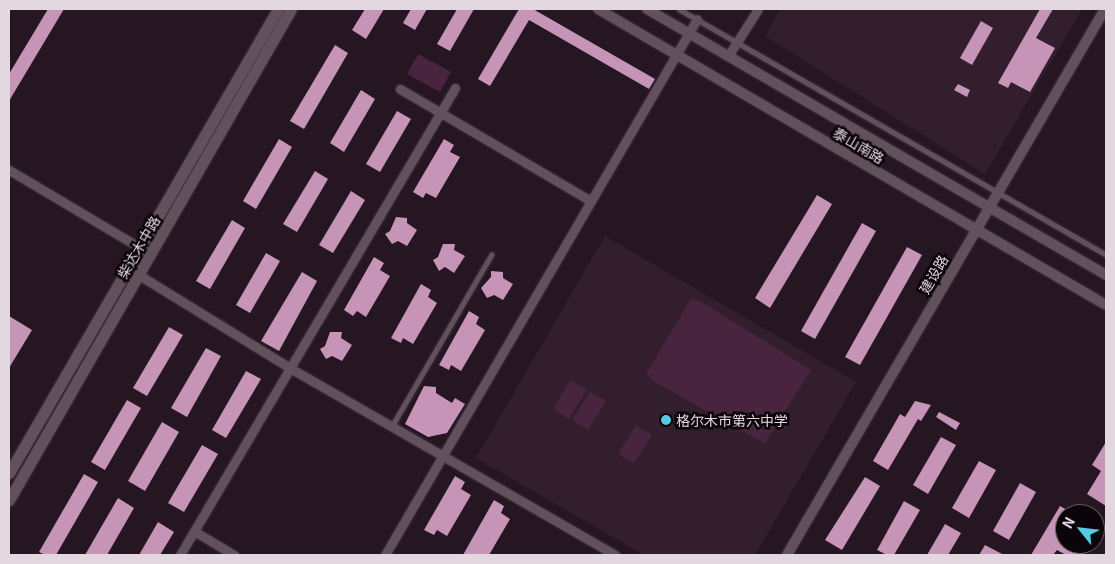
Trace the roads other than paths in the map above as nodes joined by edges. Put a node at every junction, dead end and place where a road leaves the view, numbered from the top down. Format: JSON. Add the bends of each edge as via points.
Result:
{"nodes":[{"id":1,"x":278,"y":9,"type":"edge"},
{"id":2,"x":292,"y":9,"type":"edge"},
{"id":3,"x":598,"y":9,"type":"edge"},
{"id":4,"x":647,"y":9,"type":"edge"},
{"id":5,"x":679,"y":9,"type":"edge"},
{"id":6,"x":758,"y":9,"type":"edge"},
{"id":7,"x":1105,"y":9,"type":"edge"},
{"id":8,"x":697,"y":19,"type":"junction"},
{"id":9,"x":689,"y":33,"type":"junction"},
{"id":10,"x":738,"y":43,"type":"junction"},
{"id":11,"x":676,"y":54,"type":"junction"},
{"id":12,"x":728,"y":56,"type":"junction"},
{"id":13,"x":455,"y":88,"type":"dead end"},
{"id":14,"x":400,"y":89,"type":"dead end"},
{"id":15,"x":440,"y":113,"type":"junction"},
{"id":16,"x":9,"y":170,"type":"edge"},
{"id":17,"x":999,"y":192,"type":"junction"},
{"id":18,"x":591,"y":202,"type":"junction"},
{"id":19,"x":990,"y":206,"type":"junction"},
{"id":20,"x":975,"y":229,"type":"junction"},
{"id":21,"x":139,"y":248,"type":"junction"},
{"id":22,"x":152,"y":255,"type":"junction"},
{"id":23,"x":490,"y":255,"type":"dead end"},
{"id":24,"x":1106,"y":256,"type":"edge"},
{"id":25,"x":139,"y":275,"type":"junction"},
{"id":26,"x":1106,"y":275,"type":"edge"},
{"id":27,"x":1106,"y":306,"type":"edge"},
{"id":28,"x":290,"y":368,"type":"junction"},
{"id":29,"x":392,"y":426,"type":"junction"},
{"id":30,"x":445,"y":456,"type":"junction"},
{"id":31,"x":9,"y":473,"type":"edge"},
{"id":32,"x":9,"y":500,"type":"edge"},
{"id":33,"x":194,"y":531,"type":"junction"},
{"id":34,"x":180,"y":555,"type":"edge"},
{"id":35,"x":234,"y":555,"type":"edge"},
{"id":36,"x":385,"y":555,"type":"edge"},
{"id":37,"x":615,"y":555,"type":"edge"},
{"id":38,"x":787,"y":555,"type":"edge"}],
"edges":[{"from":1,"to":21,"type":"main road","name":"柴达木中路"},
{"from":2,"to":22,"type":"main road","name":"柴达木中路"},
{"from":3,"to":11,"type":"street","name":"泰山南路"},
{"from":4,"to":9,"type":"street","name":"泰山南路"},
{"from":5,"to":8,"type":"lane"},
{"from":6,"to":10,"type":"street"},
{"from":7,"to":17,"type":"street","name":"建设路"},
{"from":8,"to":9,"type":"street"},
{"from":8,"to":10,"type":"lane"},
{"from":9,"to":11,"type":"street"},
{"from":9,"to":12,"type":"street","name":"泰山南路"},
{"from":10,"to":12,"type":"street"},
{"from":10,"to":17,"type":"lane"},
{"from":11,"to":18,"type":"street"},
{"from":11,"to":20,"type":"street","name":"泰山南路"},
{"from":12,"to":19,"type":"street","name":"泰山南路"},
{"from":13,"to":15,"type":"street"},
{"from":14,"to":15,"type":"street"},
{"from":15,"to":18,"type":"street"},
{"from":15,"to":28,"type":"street"},
{"from":16,"to":21,"type":"street"},
{"from":17,"to":19,"type":"street","name":"建设路"},
{"from":17,"to":24,"type":"lane"},
{"from":18,"to":30,"type":"street"},
{"from":19,"to":20,"type":"street","name":"建设路"},
{"from":19,"to":26,"type":"street","name":"泰山南路"},
{"from":20,"to":27,"type":"street","name":"泰山南路"},
{"from":20,"to":38,"type":"street","name":"建设路"},
{"from":21,"to":22,"type":"street"},
{"from":21,"to":31,"type":"main road","name":"柴达木中路"},
{"from":22,"to":25,"type":"main road","name":"柴达木中路"},
{"from":23,"to":29,"type":"lane"},
{"from":25,"to":28,"type":"street"},
{"from":25,"to":32,"type":"main road","name":"柴达木中路"},
{"from":28,"to":29,"type":"street"},
{"from":28,"to":33,"type":"street"},
{"from":29,"to":30,"type":"street"},
{"from":30,"to":36,"type":"street"},
{"from":30,"to":37,"type":"street"},
{"from":33,"to":34,"type":"street"},
{"from":33,"to":35,"type":"street"}]}
